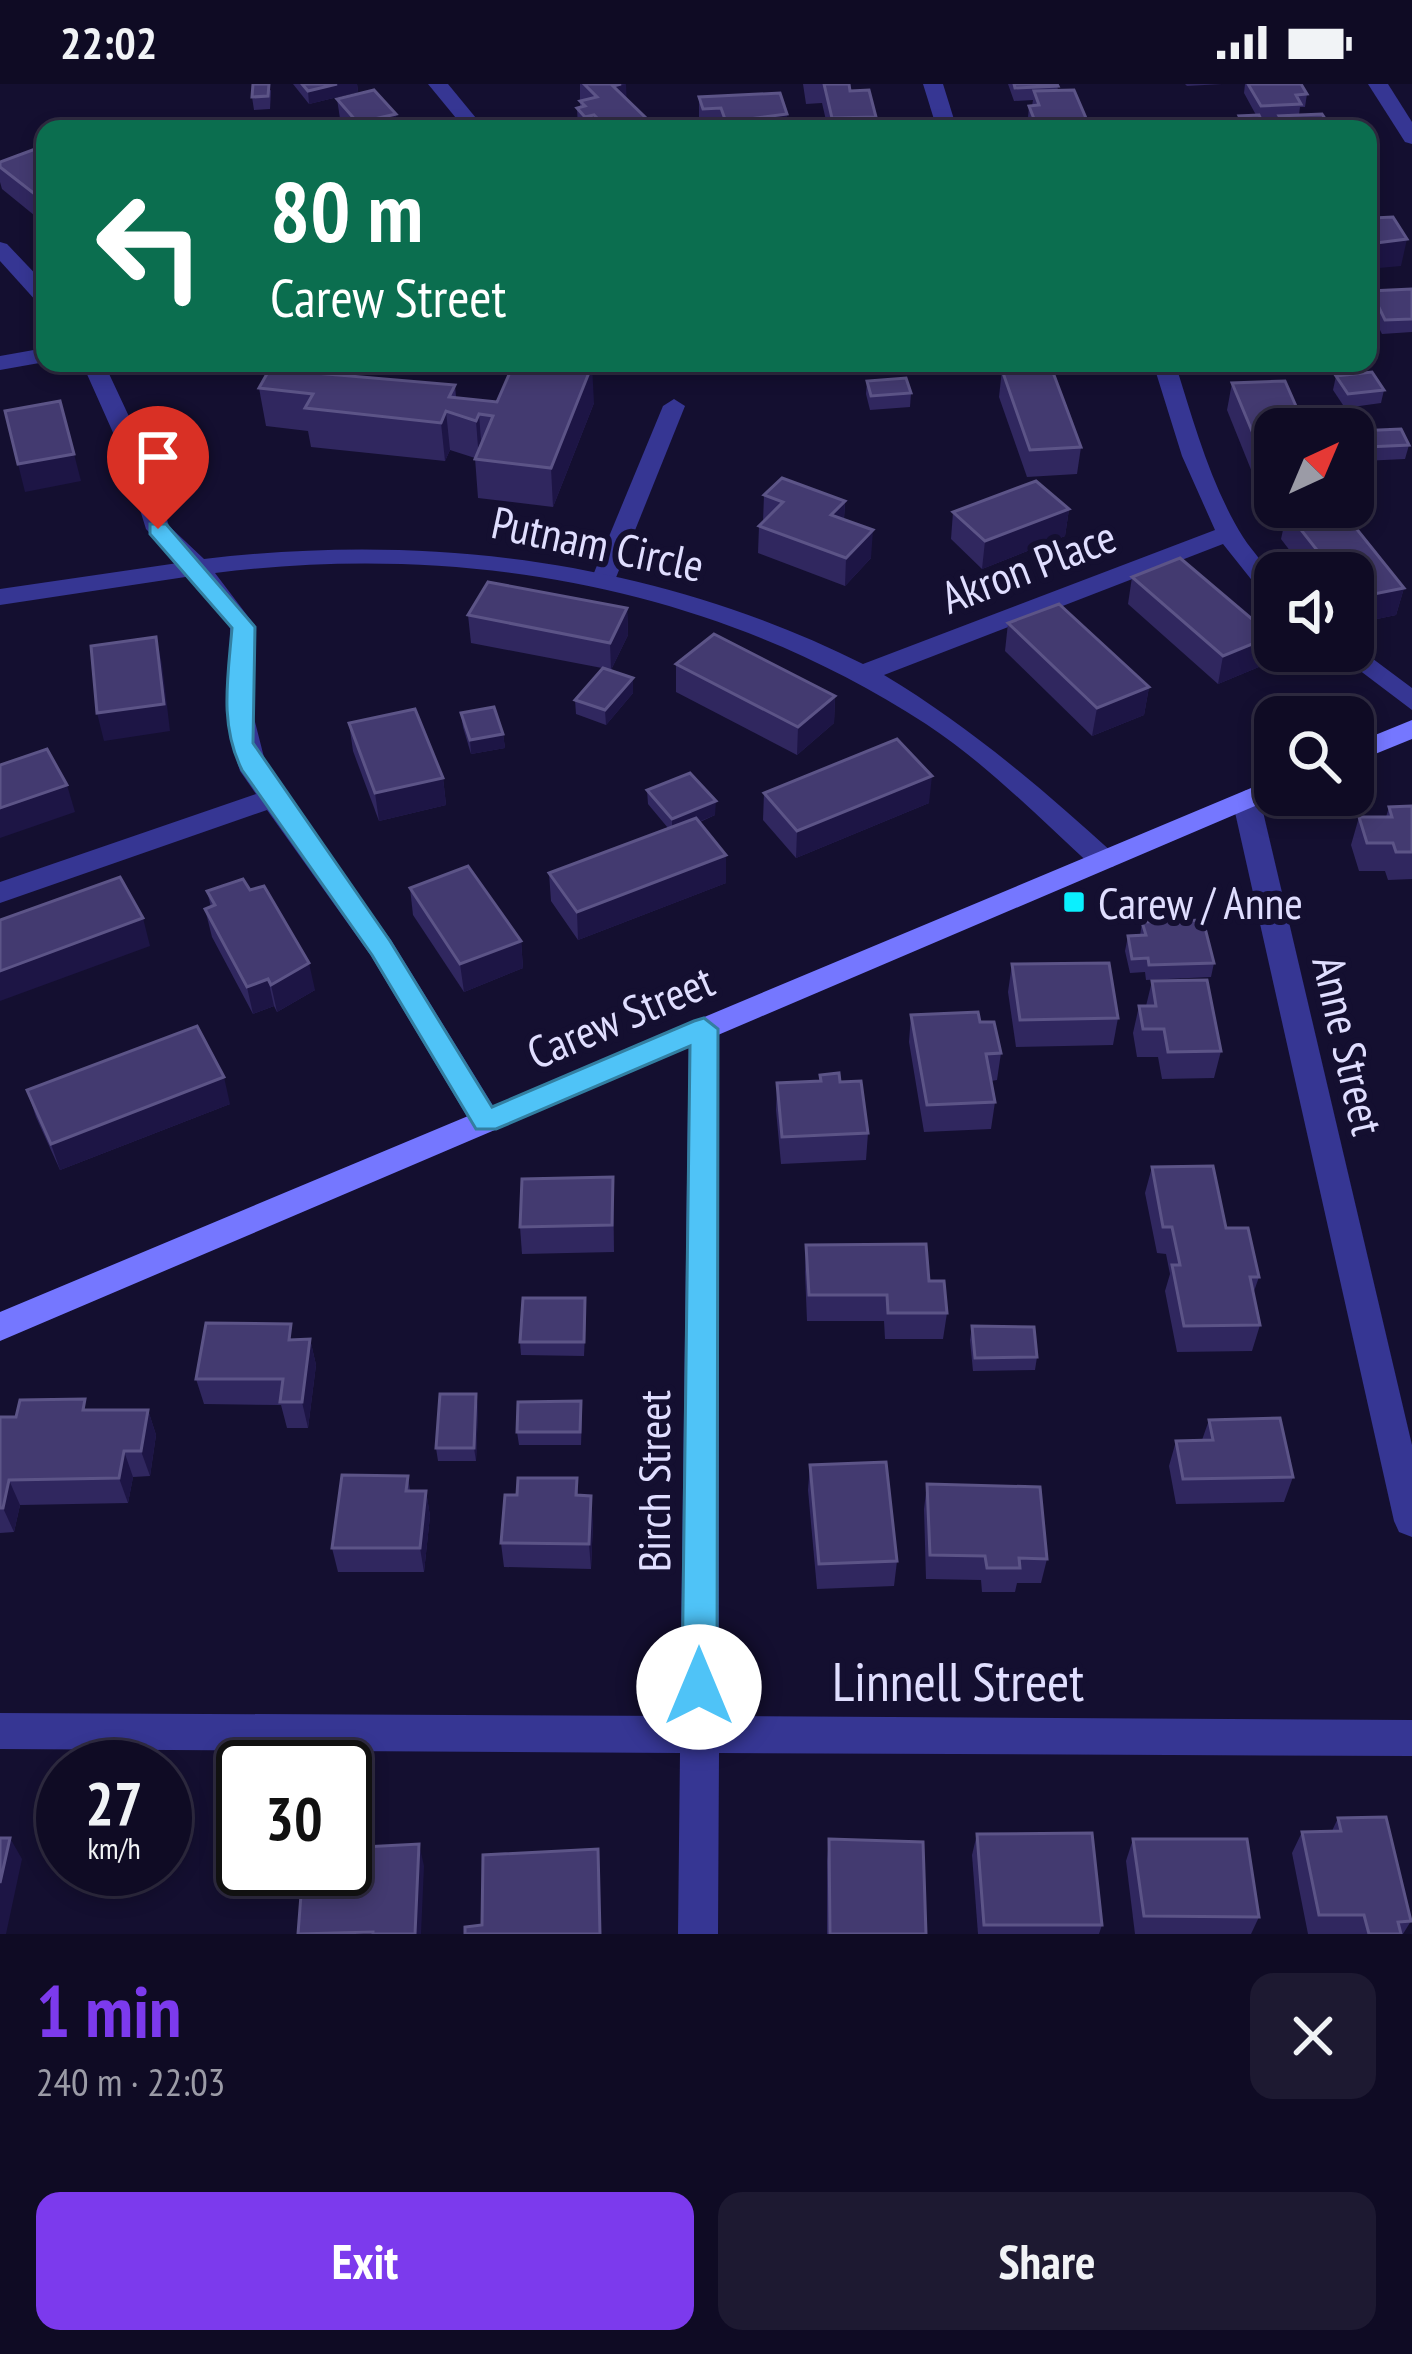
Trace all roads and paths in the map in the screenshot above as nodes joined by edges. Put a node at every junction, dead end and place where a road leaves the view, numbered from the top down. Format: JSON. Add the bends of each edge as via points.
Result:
{"nodes":[{"id":1,"x":438,"y":84,"type":"edge"},
{"id":2,"x":933,"y":84,"type":"edge"},
{"id":3,"x":1378,"y":84,"type":"edge"},
{"id":4,"x":468,"y":120,"type":"edge"},
{"id":5,"x":944,"y":120,"type":"edge"},
{"id":6,"x":1412,"y":138,"type":"edge"},
{"id":7,"x":0,"y":248,"type":"edge"},
{"id":8,"x":36,"y":288,"type":"edge"},
{"id":9,"x":36,"y":357,"type":"edge"},
{"id":10,"x":0,"y":363,"type":"edge"},
{"id":11,"x":97,"y":372,"type":"edge"},
{"id":12,"x":1167,"y":372,"type":"edge"},
{"id":13,"x":674,"y":406,"type":"dead end"},
{"id":14,"x":1225,"y":535,"type":"junction"},
{"id":15,"x":1254,"y":568,"type":"edge"},
{"id":16,"x":199,"y":569,"type":"junction"},
{"id":17,"x":603,"y":580,"type":"junction"},
{"id":18,"x":0,"y":597,"type":"edge"},
{"id":19,"x":1374,"y":672,"type":"edge"},
{"id":20,"x":862,"y":674,"type":"junction"},
{"id":21,"x":1412,"y":701,"type":"edge"},
{"id":22,"x":1412,"y":729,"type":"edge"},
{"id":23,"x":1374,"y":745,"type":"edge"},
{"id":24,"x":1254,"y":796,"type":"edge"},
{"id":25,"x":274,"y":797,"type":"junction"},
{"id":26,"x":1266,"y":816,"type":"edge"},
{"id":27,"x":1103,"y":860,"type":"junction"},
{"id":28,"x":0,"y":892,"type":"edge"},
{"id":29,"x":704,"y":1029,"type":"junction"},
{"id":30,"x":486,"y":1121,"type":"junction"},
{"id":31,"x":0,"y":1327,"type":"edge"},
{"id":32,"x":1412,"y":1521,"type":"edge"},
{"id":33,"x":0,"y":1731,"type":"edge"},
{"id":34,"x":699,"y":1734,"type":"junction"},
{"id":35,"x":1412,"y":1738,"type":"edge"},
{"id":36,"x":698,"y":1934,"type":"edge"}],
"edges":[{"from":1,"to":4,"type":"street"},
{"from":2,"to":5,"type":"street"},
{"from":3,"to":6,"type":"street"},
{"from":7,"to":8,"type":"street"},
{"from":9,"to":10,"type":"street"},
{"from":11,"to":16,"type":"street","via":[[158,529]]},
{"from":12,"to":14,"type":"street"},
{"from":13,"to":17,"type":"street"},
{"from":14,"to":15,"type":"street"},
{"from":14,"to":20,"type":"street","name":"Akron Place"},
{"from":16,"to":17,"type":"street","name":"Putnam Circle","via":[[357,555],[466,557]]},
{"from":16,"to":18,"type":"street","name":"Putnam Circle"},
{"from":16,"to":25,"type":"street","via":[[243,627],[241,743]]},
{"from":17,"to":20,"type":"street","name":"Putnam Circle","via":[[729,616]]},
{"from":19,"to":21,"type":"street"},
{"from":20,"to":27,"type":"street","name":"Putnam Circle","via":[[975,747]]},
{"from":22,"to":23,"type":"street"},
{"from":24,"to":27,"type":"street","name":"Carew Street"},
{"from":25,"to":28,"type":"street"},
{"from":25,"to":30,"type":"street","via":[[415,999]]},
{"from":26,"to":32,"type":"street","name":"Anne Street"},
{"from":27,"to":29,"type":"street","name":"Carew Street"},
{"from":29,"to":30,"type":"street","name":"Carew Street"},
{"from":29,"to":34,"type":"street","name":"Birch Street"},
{"from":30,"to":31,"type":"street","name":"Carew Street"},
{"from":33,"to":34,"type":"street","name":"Linnell Street"},
{"from":34,"to":35,"type":"street","name":"Linnell Street"},
{"from":34,"to":36,"type":"street","name":"Birch Street"}]}
